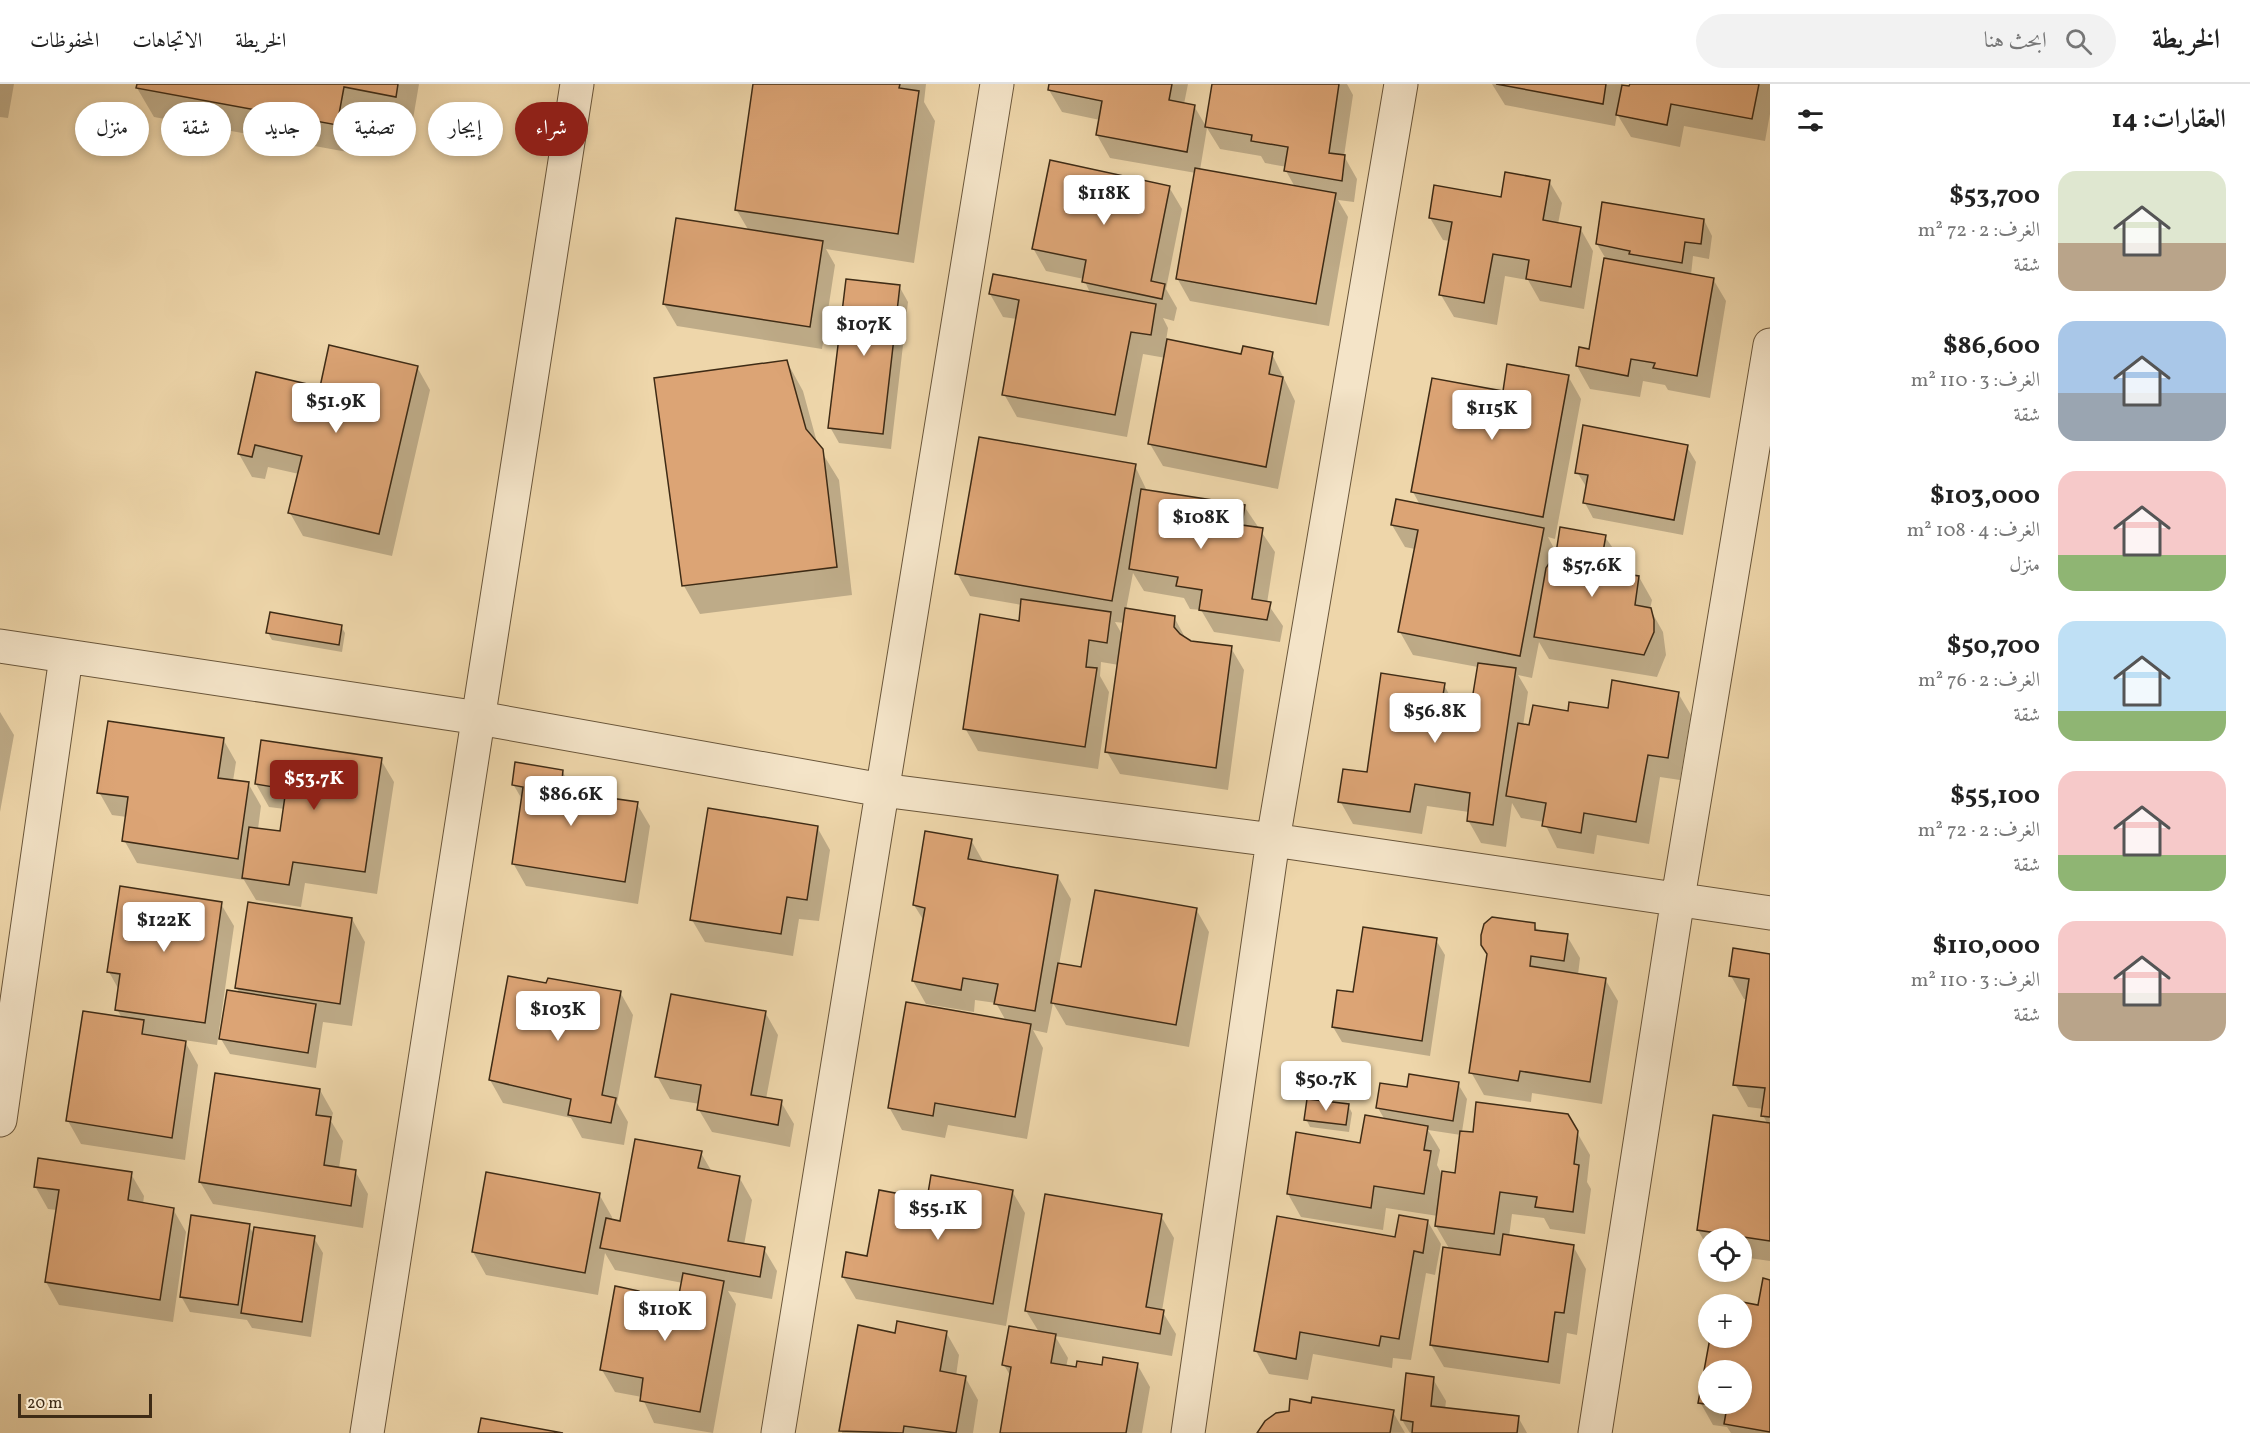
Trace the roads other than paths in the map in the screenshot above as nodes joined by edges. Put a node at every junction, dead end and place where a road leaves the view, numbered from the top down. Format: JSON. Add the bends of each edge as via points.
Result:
{"nodes":[{"id":1,"x":578,"y":84,"type":"edge"},
{"id":2,"x":997,"y":84,"type":"edge"},
{"id":3,"x":1401,"y":84,"type":"edge"},
{"id":4,"x":1770,"y":345,"type":"edge"},
{"id":5,"x":0,"y":646,"type":"edge"},
{"id":6,"x":66,"y":657,"type":"junction"},
{"id":7,"x":479,"y":718,"type":"junction"},
{"id":8,"x":882,"y":790,"type":"junction"},
{"id":9,"x":1273,"y":840,"type":"junction"},
{"id":10,"x":1678,"y":898,"type":"junction"},
{"id":11,"x":1770,"y":913,"type":"edge"},
{"id":12,"x":0,"y":1120,"type":"edge"},
{"id":13,"x":367,"y":1433,"type":"edge"},
{"id":14,"x":778,"y":1433,"type":"edge"},
{"id":15,"x":1188,"y":1433,"type":"edge"},
{"id":16,"x":1595,"y":1433,"type":"edge"}],
"edges":[{"from":1,"to":7,"type":"street"},
{"from":2,"to":8,"type":"street"},
{"from":3,"to":9,"type":"street"},
{"from":4,"to":10,"type":"street"},
{"from":5,"to":6,"type":"street"},
{"from":6,"to":7,"type":"street"},
{"from":6,"to":12,"type":"street"},
{"from":7,"to":8,"type":"street"},
{"from":7,"to":13,"type":"street"},
{"from":8,"to":9,"type":"street"},
{"from":8,"to":14,"type":"street"},
{"from":9,"to":10,"type":"street"},
{"from":9,"to":15,"type":"street"},
{"from":10,"to":11,"type":"street"},
{"from":10,"to":16,"type":"street"}]}
